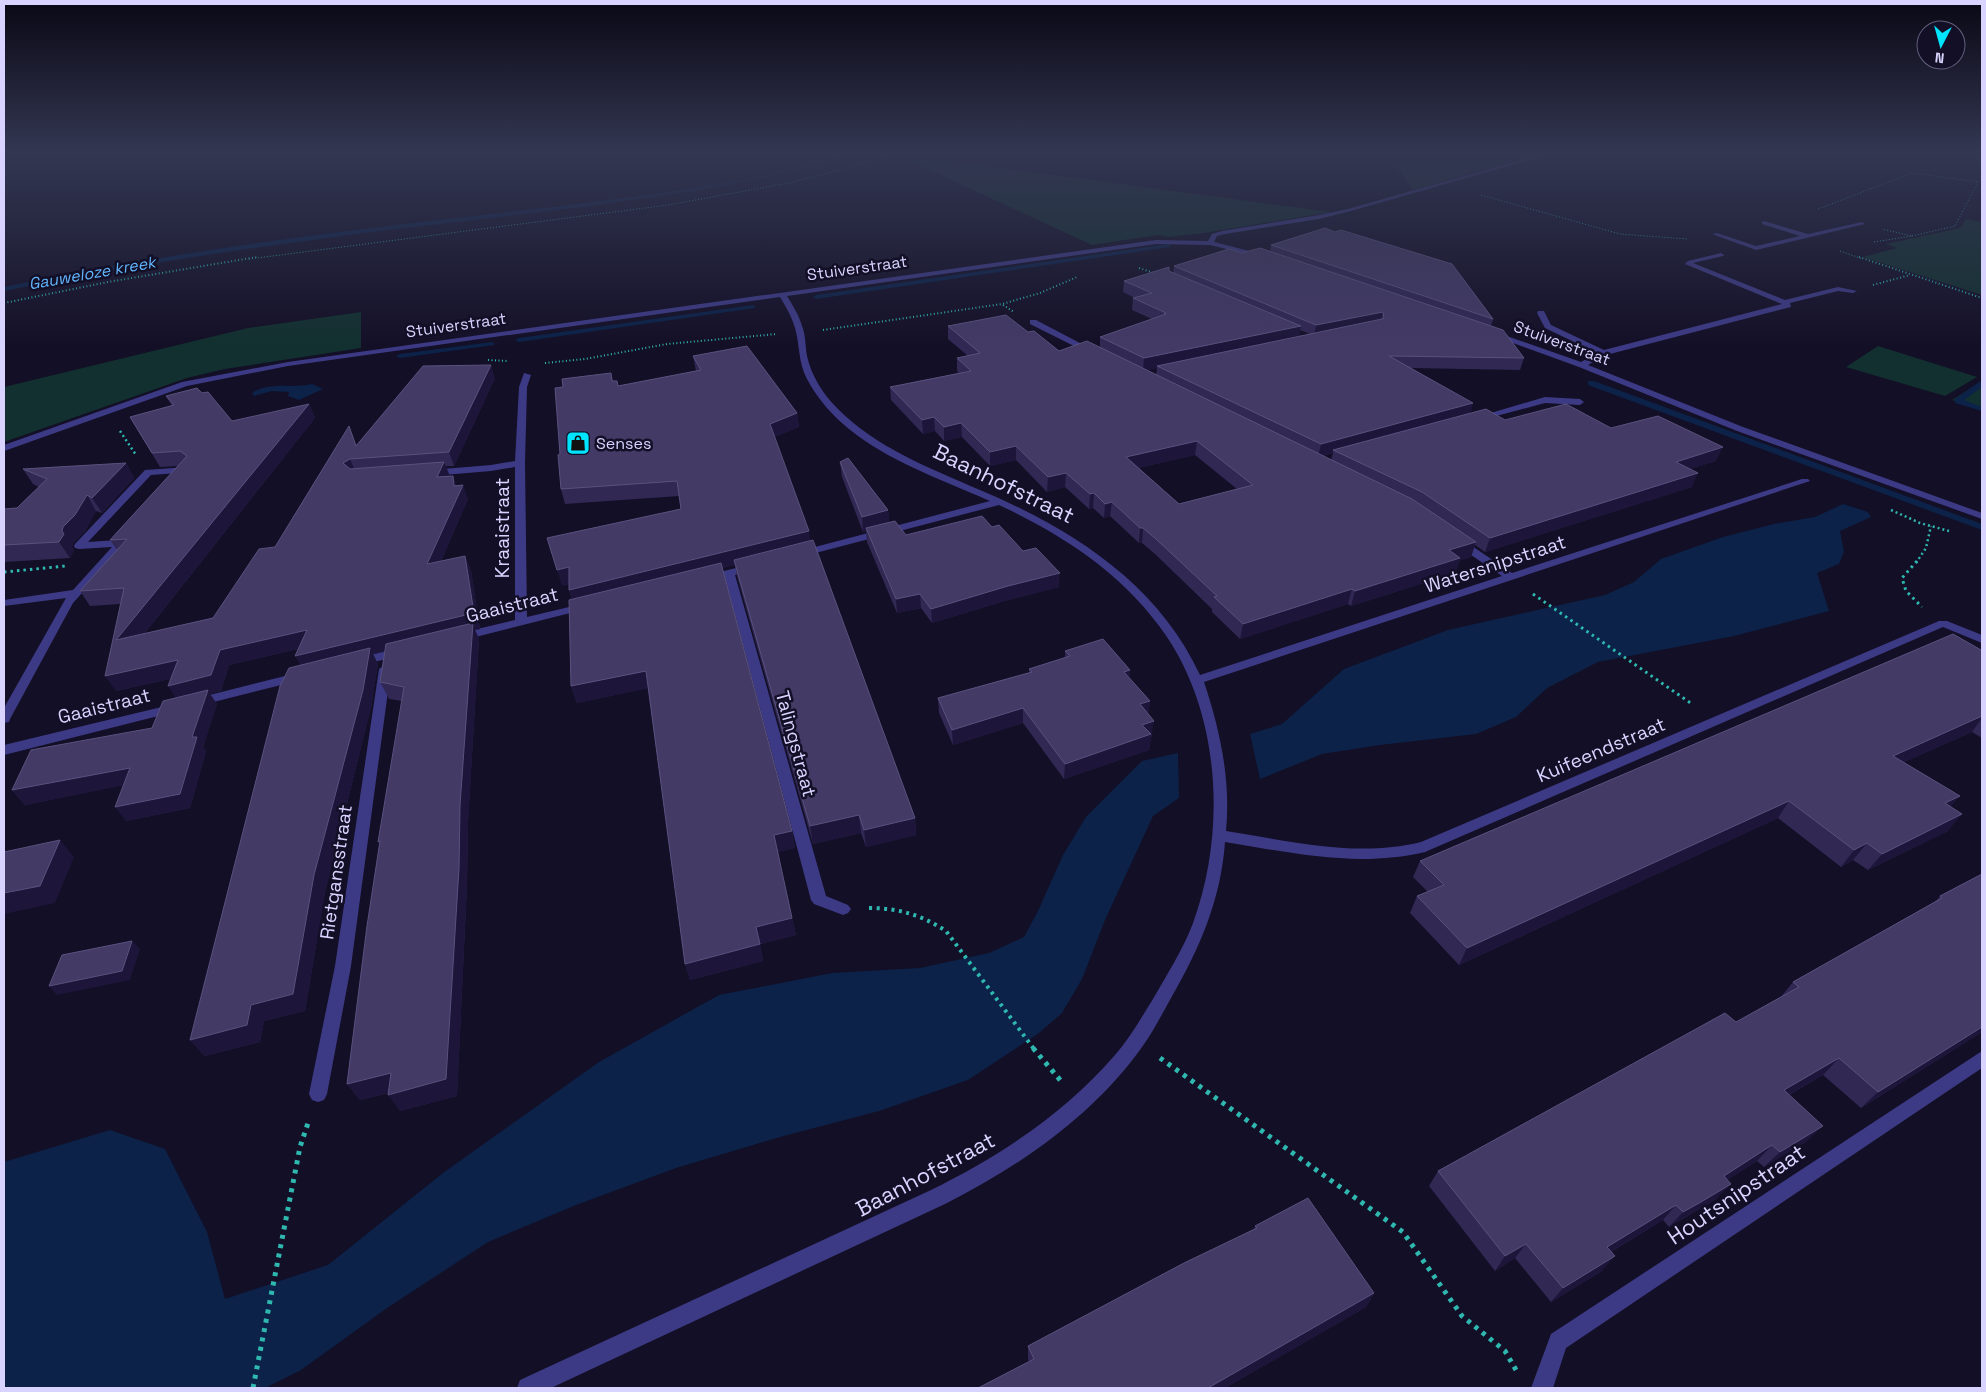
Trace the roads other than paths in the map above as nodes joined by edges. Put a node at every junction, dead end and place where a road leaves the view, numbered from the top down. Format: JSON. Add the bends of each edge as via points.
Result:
{"nodes":[{"id":1,"x":1319,"y":217,"type":"edge"},
{"id":2,"x":1764,"y":223,"type":"dead end"},
{"id":3,"x":1862,"y":224,"type":"dead end"},
{"id":4,"x":1715,"y":234,"type":"dead end"},
{"id":5,"x":1806,"y":236,"type":"junction"},
{"id":6,"x":1210,"y":243,"type":"junction"},
{"id":7,"x":1721,"y":255,"type":"dead end"},
{"id":8,"x":1267,"y":257,"type":"edge"},
{"id":9,"x":1853,"y":290,"type":"road end"},
{"id":10,"x":782,"y":294,"type":"junction"},
{"id":11,"x":1784,"y":302,"type":"junction"},
{"id":12,"x":1541,"y":313,"type":"dead end"},
{"id":13,"x":1033,"y":322,"type":"dead end"},
{"id":14,"x":1485,"y":331,"type":"edge"},
{"id":15,"x":1603,"y":353,"type":"junction"},
{"id":16,"x":1099,"y":355,"type":"edge"},
{"id":17,"x":1582,"y":365,"type":"junction"},
{"id":18,"x":527,"y":375,"type":"dead end"},
{"id":19,"x":1580,"y":402,"type":"dead end"},
{"id":20,"x":1469,"y":421,"type":"edge"},
{"id":21,"x":4,"y":448,"type":"edge"},
{"id":22,"x":520,"y":463,"type":"junction"},
{"id":23,"x":423,"y":473,"type":"edge"},
{"id":24,"x":1804,"y":481,"type":"dead end"},
{"id":25,"x":174,"y":485,"type":"edge"},
{"id":26,"x":999,"y":502,"type":"junction"},
{"id":27,"x":1982,"y":516,"type":"edge"},
{"id":28,"x":135,"y":529,"type":"edge"},
{"id":29,"x":1454,"y":538,"type":"edge"},
{"id":30,"x":121,"y":543,"type":"junction"},
{"id":31,"x":787,"y":557,"type":"edge"},
{"id":32,"x":768,"y":562,"type":"edge"},
{"id":33,"x":729,"y":572,"type":"junction"},
{"id":34,"x":1510,"y":578,"type":"junction"},
{"id":35,"x":701,"y":579,"type":"edge"},
{"id":36,"x":77,"y":592,"type":"junction"},
{"id":37,"x":4,"y":603,"type":"edge"},
{"id":38,"x":596,"y":604,"type":"edge"},
{"id":39,"x":520,"y":622,"type":"junction"},
{"id":40,"x":1982,"y":639,"type":"edge"},
{"id":41,"x":444,"y":641,"type":"edge"},
{"id":42,"x":415,"y":648,"type":"edge"},
{"id":43,"x":386,"y":655,"type":"junction"},
{"id":44,"x":348,"y":665,"type":"edge"},
{"id":45,"x":310,"y":674,"type":"edge"},
{"id":46,"x":1197,"y":680,"type":"junction"},
{"id":47,"x":4,"y":719,"type":"edge"},
{"id":48,"x":4,"y":750,"type":"edge"},
{"id":49,"x":1219,"y":835,"type":"junction"},
{"id":50,"x":844,"y":909,"type":"road end"},
{"id":51,"x":1982,"y":1058,"type":"edge"},
{"id":52,"x":318,"y":1094,"type":"road end"},
{"id":53,"x":528,"y":1388,"type":"edge"},
{"id":54,"x":1542,"y":1388,"type":"edge"}],
"edges":[{"from":1,"to":6,"type":"street","via":[[1224,232],[1214,235]]},
{"from":2,"to":5,"type":"street"},
{"from":3,"to":5,"type":"street"},
{"from":4,"to":5,"type":"street","via":[[1756,248]]},
{"from":6,"to":8,"type":"street","name":"Stuiverstraat"},
{"from":6,"to":10,"type":"street","name":"Stuiverstraat","via":[[1156,242]]},
{"from":7,"to":11,"type":"street","via":[[1688,264]]},
{"from":9,"to":11,"type":"street","via":[[1838,290]]},
{"from":10,"to":21,"type":"street","name":"Stuiverstraat","via":[[232,373],[185,384]]},
{"from":10,"to":26,"type":"street","name":"Baanhofstraat","via":[[796,318],[803,358],[810,376],[835,410],[877,444],[904,460]]},
{"from":11,"to":15,"type":"street","via":[[1788,305]]},
{"from":12,"to":15,"type":"street","via":[[1548,326]]},
{"from":13,"to":16,"type":"street"},
{"from":14,"to":17,"type":"street","name":"Stuiverstraat"},
{"from":15,"to":17,"type":"street"},
{"from":17,"to":27,"type":"street","name":"Stuiverstraat","via":[[1740,429]]},
{"from":18,"to":22,"type":"street","name":"Kraaistraat","via":[[523,387]]},
{"from":19,"to":20,"type":"street","via":[[1545,400]]},
{"from":22,"to":23,"type":"street","name":"Kraaistraat"},
{"from":22,"to":39,"type":"street","name":"Kraaistraat"},
{"from":24,"to":34,"type":"street","name":"Watersnipstraat"},
{"from":25,"to":30,"type":"street","via":[[188,470],[148,472],[79,546]]},
{"from":26,"to":31,"type":"street"},
{"from":26,"to":46,"type":"street","name":"Baanhofstraat","via":[[1053,529],[1110,567],[1160,621]]},
{"from":28,"to":30,"type":"street"},
{"from":29,"to":34,"type":"street"},
{"from":30,"to":36,"type":"street"},
{"from":32,"to":33,"type":"street"},
{"from":33,"to":35,"type":"street"},
{"from":33,"to":50,"type":"street","name":"Talingstraat","via":[[819,900]]},
{"from":34,"to":46,"type":"street","name":"Watersnipstraat"},
{"from":36,"to":37,"type":"street"},
{"from":36,"to":47,"type":"street","via":[[54,626]]},
{"from":38,"to":39,"type":"street","name":"Gaaistraat"},
{"from":39,"to":41,"type":"street","name":"Gaaistraat"},
{"from":40,"to":49,"type":"street","name":"Kuifeendstraat","via":[[1943,623],[1424,846],[1392,853],[1354,854]]},
{"from":42,"to":43,"type":"street"},
{"from":43,"to":44,"type":"street"},
{"from":43,"to":52,"type":"street","name":"Rietgansstraat","via":[[342,966]]},
{"from":45,"to":48,"type":"street","name":"Gaaistraat"},
{"from":46,"to":49,"type":"street","name":"Baanhofstraat","via":[[1218,766]]},
{"from":49,"to":53,"type":"street","name":"Baanhofstraat","via":[[1214,875],[1201,923],[1186,959],[1137,1042],[1109,1074],[1038,1135],[992,1168],[938,1197]]},
{"from":51,"to":54,"type":"street","name":"Houtsnipstraat","via":[[1558,1341]]}]}
